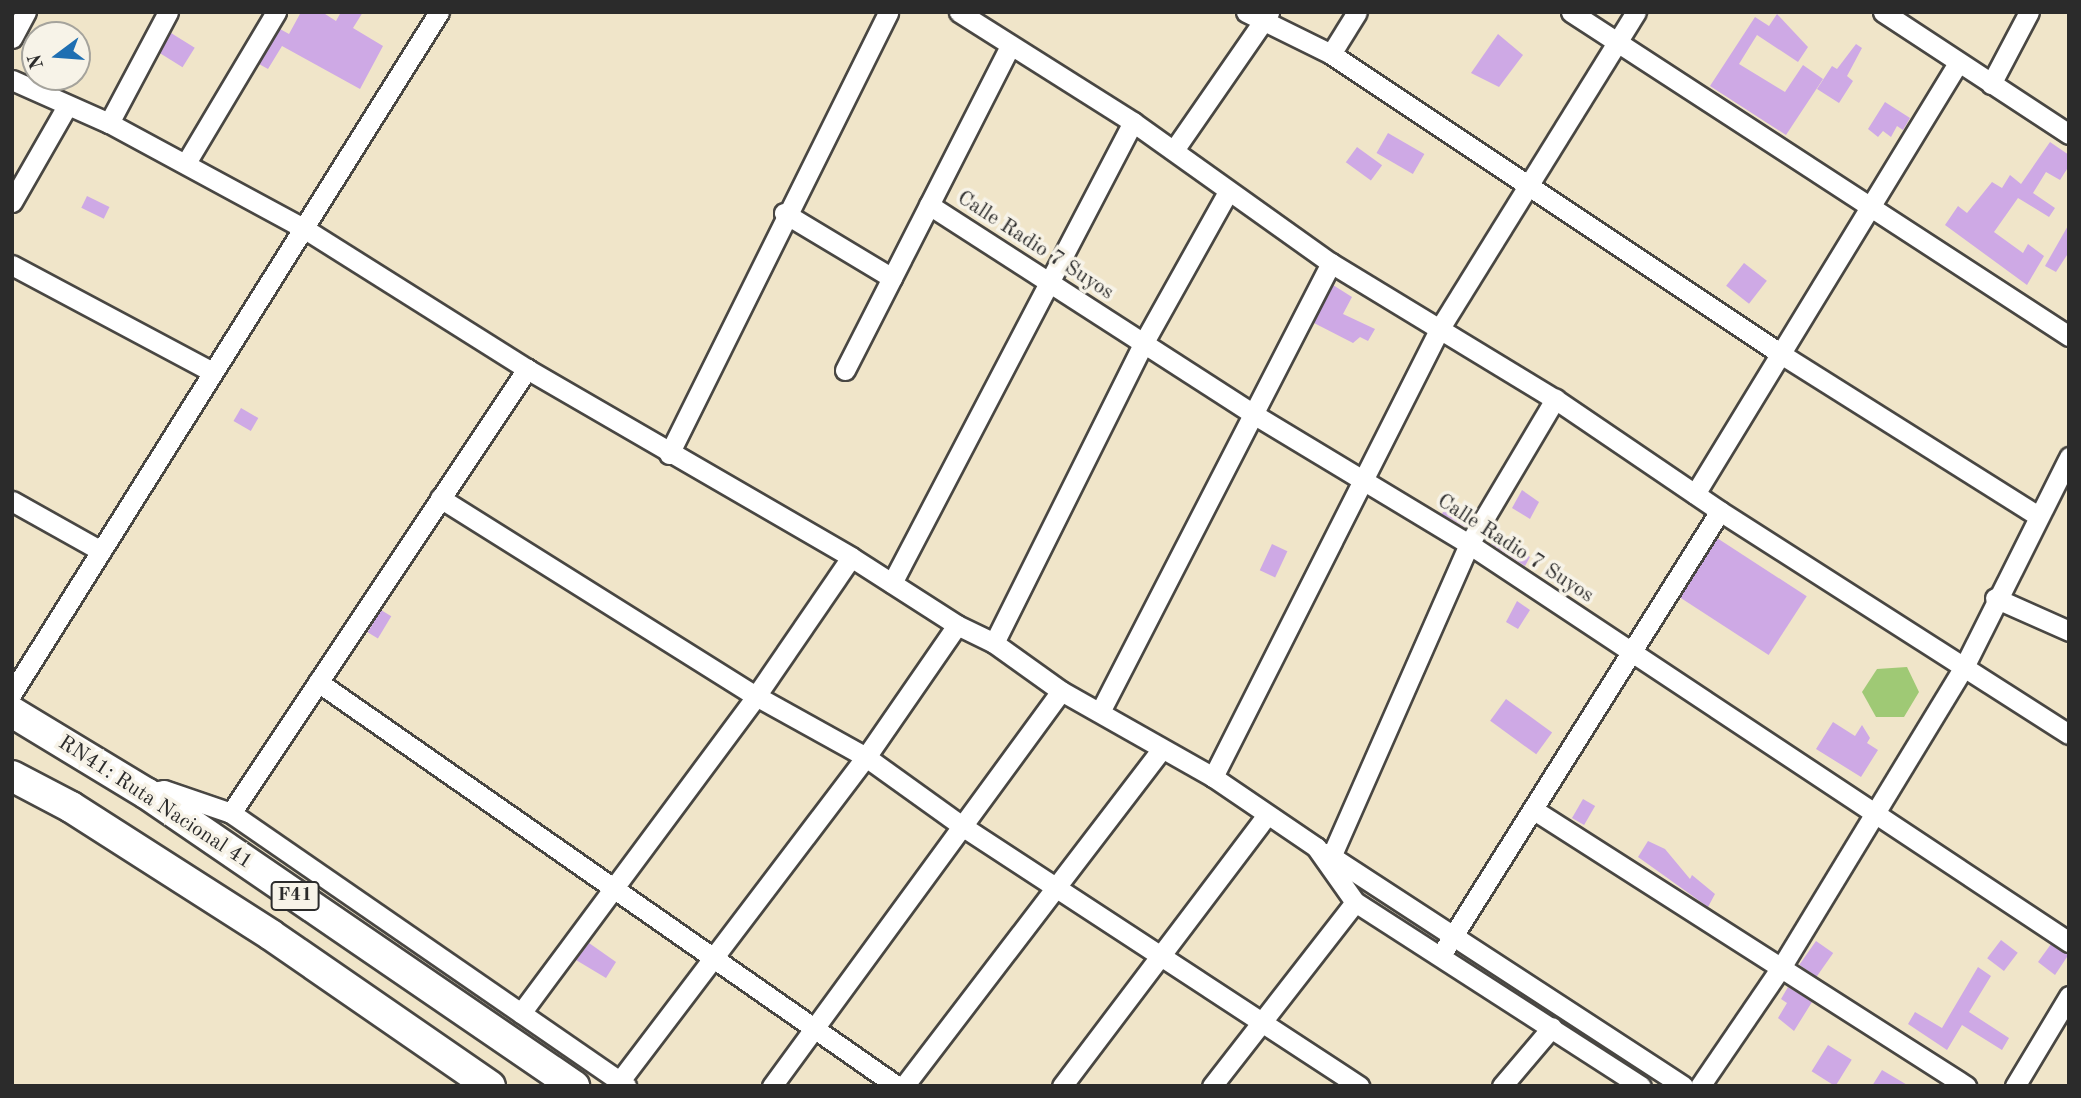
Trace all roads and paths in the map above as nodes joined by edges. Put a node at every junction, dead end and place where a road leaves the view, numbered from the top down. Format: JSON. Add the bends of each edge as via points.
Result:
{"nodes":[{"id":1,"x":26,"y":12,"type":"edge"},
{"id":2,"x":168,"y":12,"type":"edge"},
{"id":3,"x":276,"y":12,"type":"edge"},
{"id":4,"x":439,"y":12,"type":"edge"},
{"id":5,"x":888,"y":12,"type":"edge"},
{"id":6,"x":959,"y":12,"type":"edge"},
{"id":7,"x":1357,"y":12,"type":"edge"},
{"id":8,"x":1571,"y":12,"type":"edge"},
{"id":9,"x":1636,"y":12,"type":"edge"},
{"id":10,"x":1884,"y":12,"type":"edge"},
{"id":11,"x":2029,"y":12,"type":"edge"},
{"id":12,"x":1259,"y":16,"type":"edge"},
{"id":13,"x":12,"y":38,"type":"edge"},
{"id":14,"x":1617,"y":42,"type":"junction"},
{"id":15,"x":1010,"y":46,"type":"junction"},
{"id":16,"x":1331,"y":54,"type":"junction"},
{"id":17,"x":1958,"y":63,"type":"junction"},
{"id":18,"x":12,"y":79,"type":"edge"},
{"id":19,"x":1991,"y":84,"type":"junction"},
{"id":20,"x":67,"y":106,"type":"junction"},
{"id":21,"x":1133,"y":122,"type":"junction"},
{"id":22,"x":109,"y":123,"type":"junction"},
{"id":23,"x":2069,"y":134,"type":"edge"},
{"id":24,"x":1174,"y":150,"type":"junction"},
{"id":25,"x":186,"y":163,"type":"junction"},
{"id":26,"x":1532,"y":186,"type":"junction"},
{"id":27,"x":1228,"y":192,"type":"junction"},
{"id":28,"x":12,"y":202,"type":"edge"},
{"id":29,"x":929,"y":205,"type":"junction"},
{"id":30,"x":1871,"y":207,"type":"junction"},
{"id":31,"x":784,"y":214,"type":"junction"},
{"id":32,"x":305,"y":229,"type":"junction"},
{"id":33,"x":1331,"y":263,"type":"junction"},
{"id":34,"x":12,"y":265,"type":"edge"},
{"id":35,"x":892,"y":278,"type":"junction"},
{"id":36,"x":1051,"y":285,"type":"junction"},
{"id":37,"x":1440,"y":328,"type":"junction"},
{"id":38,"x":2069,"y":336,"type":"edge"},
{"id":39,"x":1144,"y":342,"type":"junction"},
{"id":40,"x":1781,"y":354,"type":"junction"},
{"id":41,"x":527,"y":369,"type":"junction"},
{"id":42,"x":845,"y":370,"type":"dead end"},
{"id":43,"x":212,"y":372,"type":"junction"},
{"id":44,"x":1555,"y":399,"type":"junction"},
{"id":45,"x":1255,"y":415,"type":"junction"},
{"id":46,"x":669,"y":454,"type":"junction"},
{"id":47,"x":2069,"y":457,"type":"edge"},
{"id":48,"x":1361,"y":478,"type":"junction"},
{"id":49,"x":1695,"y":494,"type":"junction"},
{"id":50,"x":440,"y":498,"type":"junction"},
{"id":51,"x":12,"y":501,"type":"edge"},
{"id":52,"x":1720,"y":511,"type":"junction"},
{"id":53,"x":2037,"y":515,"type":"junction"},
{"id":54,"x":1469,"y":544,"type":"junction"},
{"id":55,"x":101,"y":551,"type":"junction"},
{"id":56,"x":851,"y":557,"type":"junction"},
{"id":57,"x":891,"y":583,"type":"junction"},
{"id":58,"x":1995,"y":598,"type":"junction"},
{"id":59,"x":957,"y":625,"type":"junction"},
{"id":60,"x":2069,"y":631,"type":"edge"},
{"id":61,"x":994,"y":643,"type":"junction"},
{"id":62,"x":1631,"y":652,"type":"junction"},
{"id":63,"x":1964,"y":667,"type":"junction"},
{"id":64,"x":318,"y":682,"type":"junction"},
{"id":65,"x":1061,"y":691,"type":"junction"},
{"id":66,"x":12,"y":693,"type":"edge"},
{"id":67,"x":756,"y":696,"type":"junction"},
{"id":68,"x":12,"y":712,"type":"edge"},
{"id":69,"x":1100,"y":712,"type":"junction"},
{"id":70,"x":2069,"y":734,"type":"edge"},
{"id":71,"x":1161,"y":749,"type":"junction"},
{"id":72,"x":866,"y":758,"type":"junction"},
{"id":73,"x":12,"y":776,"type":"edge"},
{"id":74,"x":1213,"y":777,"type":"junction"},
{"id":75,"x":146,"y":793,"type":"junction"},
{"id":76,"x":1534,"y":810,"type":"junction"},
{"id":77,"x":231,"y":813,"type":"junction"},
{"id":78,"x":1268,"y":815,"type":"junction"},
{"id":79,"x":1874,"y":816,"type":"junction"},
{"id":80,"x":962,"y":826,"type":"junction"},
{"id":81,"x":1323,"y":852,"type":"junction"},
{"id":82,"x":614,"y":886,"type":"junction"},
{"id":83,"x":1056,"y":887,"type":"junction"},
{"id":84,"x":1355,"y":902,"type":"junction"},
{"id":85,"x":1454,"y":935,"type":"junction"},
{"id":86,"x":2069,"y":942,"type":"edge"},
{"id":87,"x":712,"y":954,"type":"junction"},
{"id":88,"x":1160,"y":954,"type":"junction"},
{"id":89,"x":1441,"y":954,"type":"junction"},
{"id":90,"x":1782,"y":967,"type":"junction"},
{"id":91,"x":2069,"y":996,"type":"edge"},
{"id":92,"x":521,"y":1013,"type":"junction"},
{"id":93,"x":1264,"y":1021,"type":"junction"},
{"id":94,"x":1552,"y":1027,"type":"junction"},
{"id":95,"x":812,"y":1028,"type":"junction"},
{"id":96,"x":620,"y":1084,"type":"edge"},
{"id":97,"x":1358,"y":1085,"type":"edge"},
{"id":98,"x":1640,"y":1085,"type":"edge"},
{"id":99,"x":490,"y":1086,"type":"edge"},
{"id":100,"x":574,"y":1086,"type":"edge"},
{"id":101,"x":772,"y":1086,"type":"edge"},
{"id":102,"x":897,"y":1086,"type":"edge"},
{"id":103,"x":904,"y":1086,"type":"edge"},
{"id":104,"x":1062,"y":1086,"type":"edge"},
{"id":105,"x":1212,"y":1086,"type":"edge"},
{"id":106,"x":1502,"y":1086,"type":"edge"},
{"id":107,"x":1683,"y":1086,"type":"edge"},
{"id":108,"x":1700,"y":1086,"type":"edge"},
{"id":109,"x":1965,"y":1086,"type":"edge"},
{"id":110,"x":2015,"y":1086,"type":"edge"}],
"edges":[{"from":1,"to":13,"type":"street"},
{"from":2,"to":22,"type":"street"},
{"from":3,"to":25,"type":"street"},
{"from":4,"to":32,"type":"street"},
{"from":5,"to":31,"type":"street"},
{"from":6,"to":15,"type":"street"},
{"from":7,"to":16,"type":"street"},
{"from":8,"to":14,"type":"street"},
{"from":9,"to":14,"type":"street"},
{"from":10,"to":17,"type":"street"},
{"from":11,"to":19,"type":"street"},
{"from":12,"to":16,"type":"street"},
{"from":12,"to":24,"type":"street"},
{"from":14,"to":26,"type":"street"},
{"from":14,"to":30,"type":"street"},
{"from":15,"to":21,"type":"street"},
{"from":15,"to":29,"type":"street"},
{"from":16,"to":26,"type":"street"},
{"from":17,"to":19,"type":"street"},
{"from":17,"to":30,"type":"street"},
{"from":18,"to":20,"type":"street"},
{"from":19,"to":23,"type":"street"},
{"from":20,"to":22,"type":"street"},
{"from":20,"to":28,"type":"street"},
{"from":21,"to":24,"type":"street"},
{"from":21,"to":36,"type":"street"},
{"from":22,"to":25,"type":"street"},
{"from":24,"to":27,"type":"street"},
{"from":25,"to":32,"type":"street"},
{"from":26,"to":37,"type":"street"},
{"from":26,"to":40,"type":"street"},
{"from":27,"to":33,"type":"street"},
{"from":27,"to":39,"type":"street"},
{"from":29,"to":35,"type":"street"},
{"from":29,"to":36,"type":"street","name":"Calle Radio 7 Suyos"},
{"from":30,"to":38,"type":"street"},
{"from":30,"to":40,"type":"street"},
{"from":31,"to":35,"type":"street"},
{"from":31,"to":46,"type":"street"},
{"from":32,"to":41,"type":"street"},
{"from":32,"to":43,"type":"street"},
{"from":33,"to":37,"type":"street"},
{"from":33,"to":45,"type":"street"},
{"from":34,"to":43,"type":"street"},
{"from":35,"to":42,"type":"street"},
{"from":36,"to":39,"type":"street","name":"Calle Radio 7 Suyos"},
{"from":36,"to":57,"type":"street"},
{"from":37,"to":44,"type":"street"},
{"from":37,"to":48,"type":"street"},
{"from":39,"to":45,"type":"street","name":"Calle Radio 7 Suyos"},
{"from":39,"to":61,"type":"street"},
{"from":40,"to":49,"type":"street"},
{"from":40,"to":53,"type":"street"},
{"from":41,"to":46,"type":"street"},
{"from":41,"to":50,"type":"street"},
{"from":43,"to":55,"type":"street"},
{"from":44,"to":49,"type":"street"},
{"from":44,"to":54,"type":"street"},
{"from":45,"to":48,"type":"street","name":"Calle Radio 7 Suyos"},
{"from":45,"to":69,"type":"street"},
{"from":46,"to":56,"type":"street"},
{"from":47,"to":53,"type":"street"},
{"from":48,"to":54,"type":"street","name":"Calle Radio 7 Suyos"},
{"from":48,"to":74,"type":"street"},
{"from":49,"to":52,"type":"street"},
{"from":50,"to":64,"type":"street"},
{"from":50,"to":67,"type":"street"},
{"from":51,"to":55,"type":"street"},
{"from":52,"to":62,"type":"street"},
{"from":52,"to":63,"type":"street"},
{"from":53,"to":58,"type":"street"},
{"from":54,"to":62,"type":"street","name":"Calle Radio 7 Suyos"},
{"from":54,"to":81,"type":"street"},
{"from":55,"to":66,"type":"street"},
{"from":56,"to":57,"type":"street"},
{"from":56,"to":67,"type":"street"},
{"from":57,"to":59,"type":"street"},
{"from":58,"to":60,"type":"street"},
{"from":58,"to":63,"type":"street"},
{"from":59,"to":61,"type":"street"},
{"from":59,"to":72,"type":"street"},
{"from":61,"to":65,"type":"street"},
{"from":62,"to":76,"type":"street"},
{"from":62,"to":79,"type":"street","name":"Calle Radio 7 Suyos"},
{"from":63,"to":70,"type":"street"},
{"from":63,"to":79,"type":"street"},
{"from":64,"to":77,"type":"street"},
{"from":64,"to":82,"type":"street"},
{"from":65,"to":69,"type":"street"},
{"from":65,"to":80,"type":"street"},
{"from":67,"to":72,"type":"street"},
{"from":67,"to":82,"type":"street"},
{"from":68,"to":75,"type":"main road","name":"RN41: Ruta Nacional 41","number":"F41"},
{"from":69,"to":71,"type":"street"},
{"from":71,"to":74,"type":"street"},
{"from":71,"to":83,"type":"street"},
{"from":72,"to":80,"type":"street"},
{"from":72,"to":87,"type":"street"},
{"from":73,"to":99,"type":"main road","number":"F41","via":[[71,807],[271,935]]},
{"from":74,"to":78,"type":"street"},
{"from":75,"to":77,"type":"street","via":[[164,790]]},
{"from":75,"to":100,"type":"main road","name":"RN41: Ruta Nacional 41","number":"F41"},
{"from":76,"to":85,"type":"street"},
{"from":76,"to":90,"type":"street"},
{"from":77,"to":92,"type":"street"},
{"from":78,"to":81,"type":"street"},
{"from":78,"to":88,"type":"street"},
{"from":79,"to":86,"type":"street","name":"Calle Radio 7 Suyos"},
{"from":79,"to":90,"type":"street"},
{"from":80,"to":83,"type":"street"},
{"from":80,"to":95,"type":"street"},
{"from":81,"to":84,"type":"street"},
{"from":81,"to":85,"type":"street"},
{"from":82,"to":87,"type":"street"},
{"from":82,"to":92,"type":"street"},
{"from":83,"to":88,"type":"street"},
{"from":83,"to":103,"type":"street"},
{"from":84,"to":89,"type":"street"},
{"from":84,"to":93,"type":"street"},
{"from":85,"to":89,"type":"street"},
{"from":85,"to":107,"type":"street"},
{"from":87,"to":95,"type":"street"},
{"from":87,"to":96,"type":"street"},
{"from":88,"to":93,"type":"street"},
{"from":88,"to":104,"type":"street"},
{"from":89,"to":94,"type":"street"},
{"from":90,"to":108,"type":"street"},
{"from":90,"to":109,"type":"street"},
{"from":91,"to":110,"type":"street"},
{"from":92,"to":96,"type":"street"},
{"from":93,"to":97,"type":"street"},
{"from":93,"to":105,"type":"street"},
{"from":94,"to":98,"type":"street"},
{"from":94,"to":106,"type":"street"},
{"from":95,"to":101,"type":"street"},
{"from":95,"to":102,"type":"street"}]}
